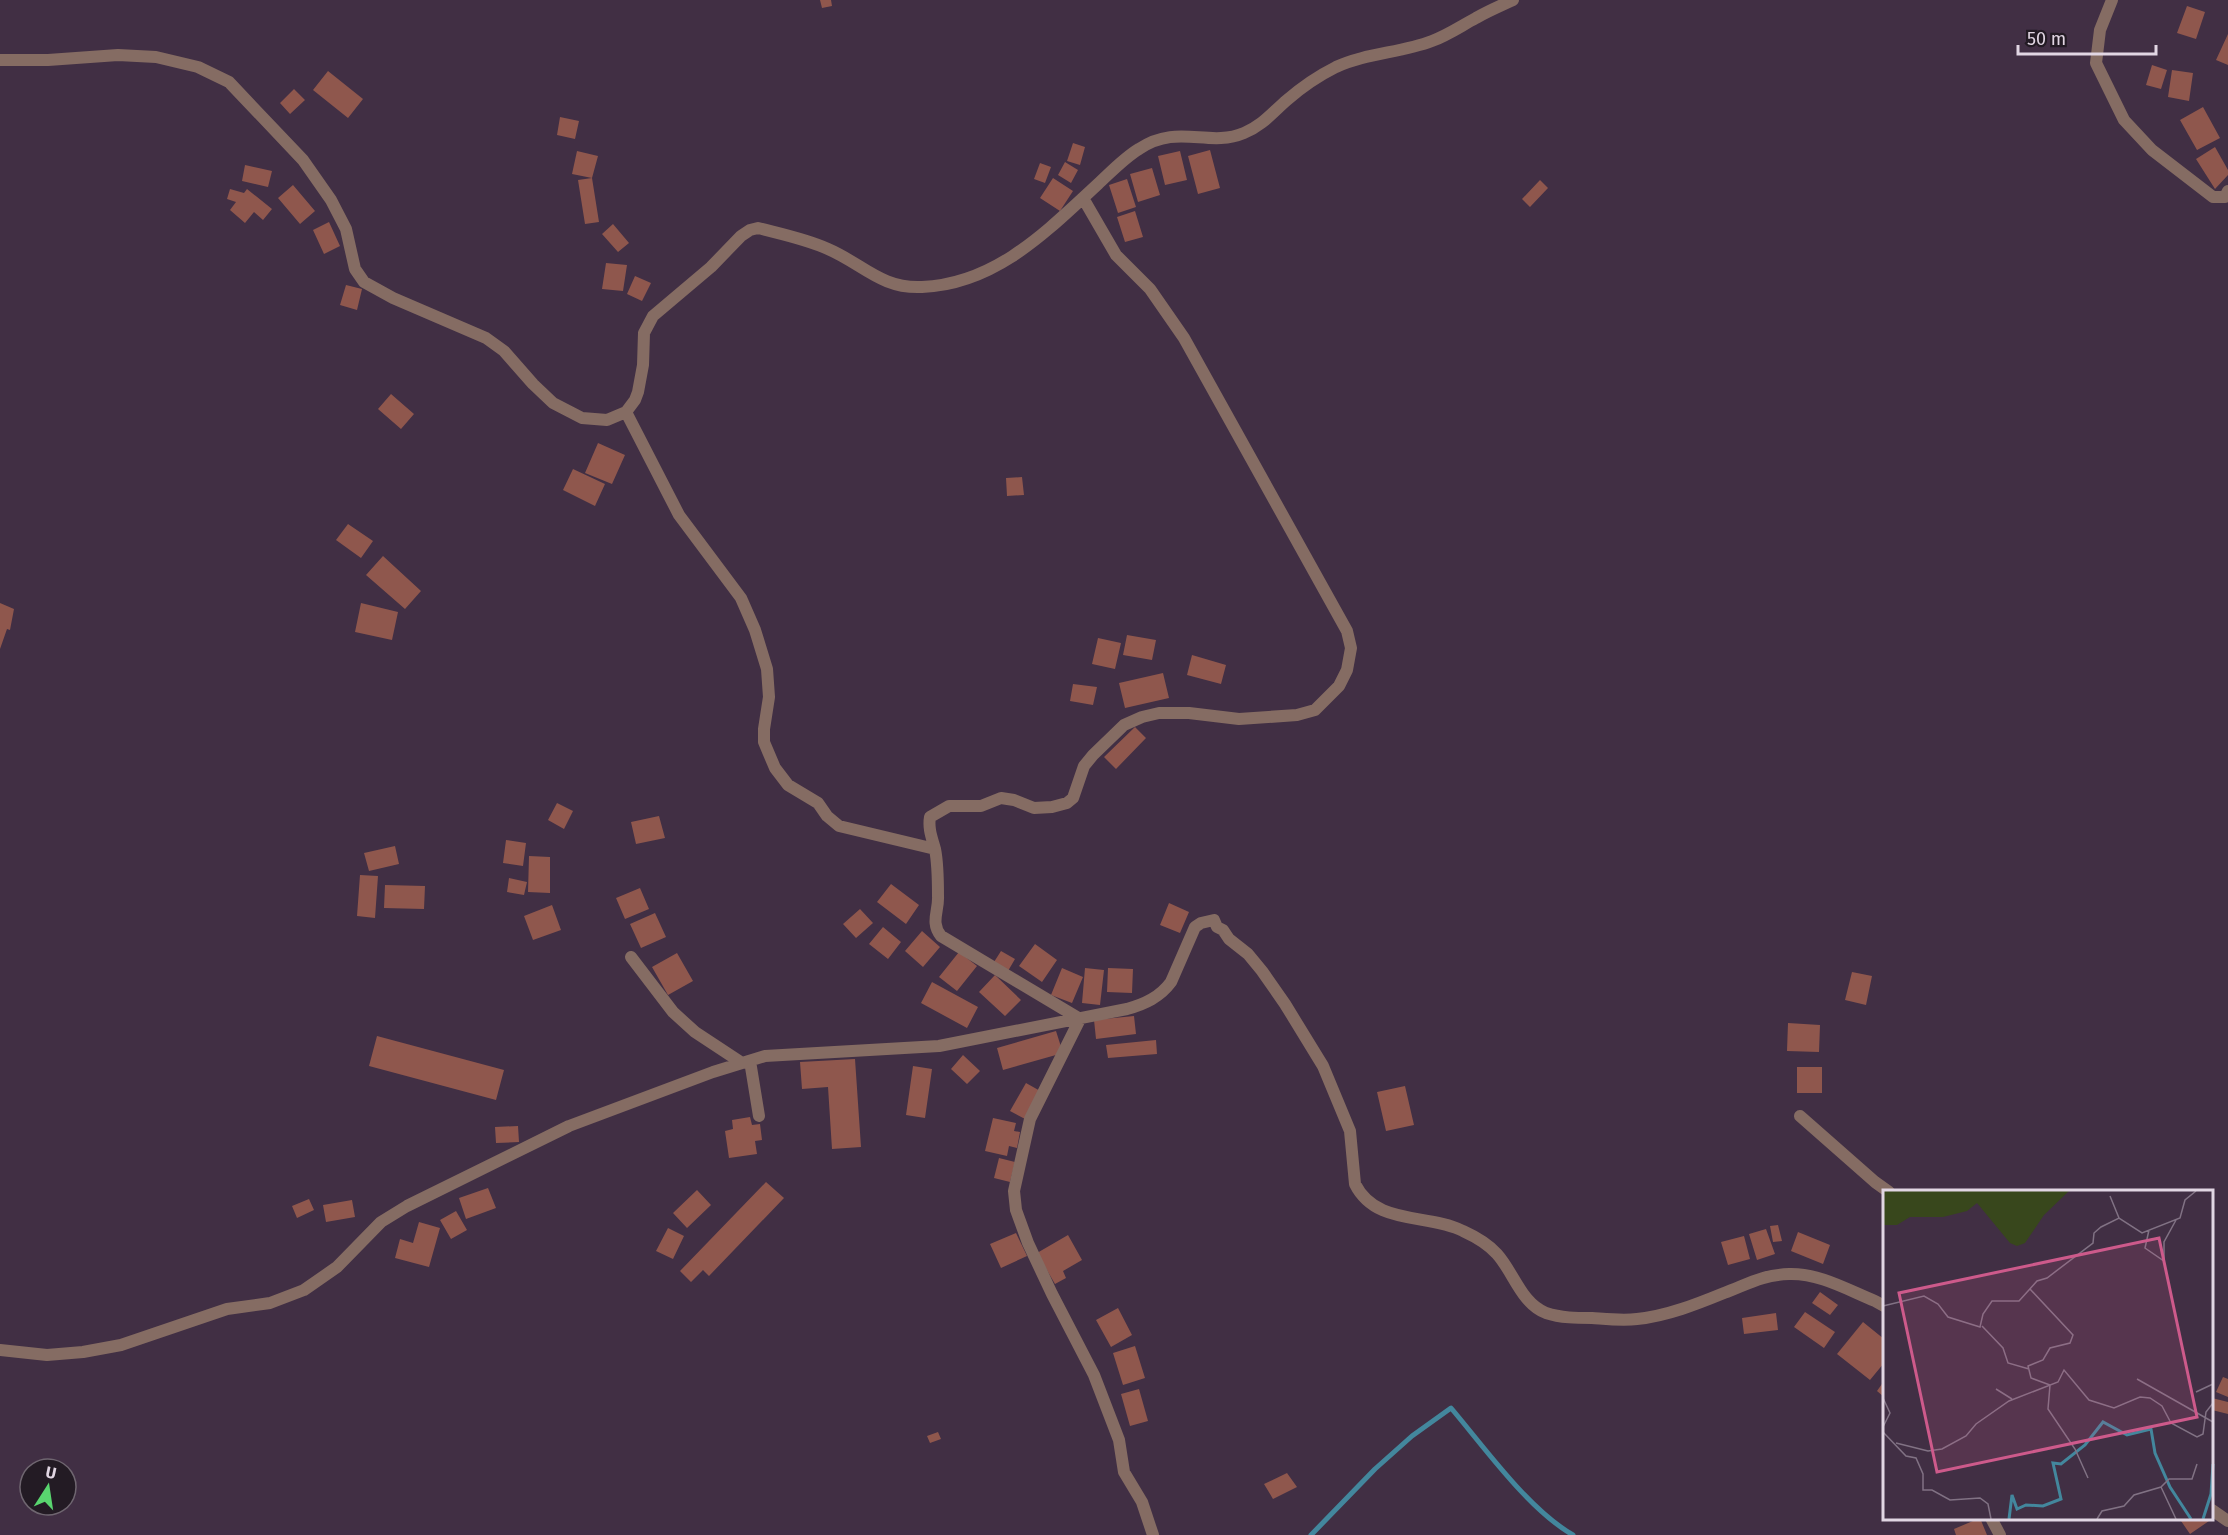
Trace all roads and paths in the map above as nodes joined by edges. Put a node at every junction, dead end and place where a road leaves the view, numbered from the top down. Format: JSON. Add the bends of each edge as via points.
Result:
{"nodes":[{"id":1,"x":1513,"y":0,"type":"edge"},
{"id":2,"x":2112,"y":0,"type":"edge"},
{"id":3,"x":0,"y":60,"type":"edge"},
{"id":4,"x":2228,"y":191,"type":"edge"},
{"id":5,"x":1083,"y":198,"type":"junction"},
{"id":6,"x":626,"y":412,"type":"junction"},
{"id":7,"x":935,"y":849,"type":"junction"},
{"id":8,"x":631,"y":957,"type":"dead end"},
{"id":9,"x":1080,"y":1018,"type":"junction"},
{"id":10,"x":746,"y":1062,"type":"junction"},
{"id":11,"x":759,"y":1116,"type":"dead end"},
{"id":12,"x":1800,"y":1116,"type":"dead end"},
{"id":13,"x":1887,"y":1190,"type":"edge"},
{"id":14,"x":1883,"y":1305,"type":"edge"},
{"id":15,"x":0,"y":1350,"type":"edge"},
{"id":16,"x":2213,"y":1511,"type":"edge"},
{"id":17,"x":1992,"y":1520,"type":"edge"},
{"id":18,"x":2228,"y":1521,"type":"edge"},
{"id":19,"x":1153,"y":1535,"type":"edge"},
{"id":20,"x":2000,"y":1535,"type":"edge"}],
"edges":[{"from":1,"to":5,"type":"street","via":[[1432,41],[1334,68],[1243,134],[1164,136],[1152,141]]},
{"from":2,"to":4,"type":"street","via":[[2100,30],[2096,63],[2124,120],[2152,150],[2213,197],[2225,197]]},
{"from":3,"to":6,"type":"street","via":[[156,57],[198,67],[229,82],[303,160],[331,200],[346,229],[355,269],[364,282],[486,338],[567,412],[607,420]]},
{"from":5,"to":6,"type":"street","via":[[1040,238],[1007,261],[961,281],[923,287],[885,283],[827,249],[758,228],[750,230],[653,316],[644,333],[638,392]]},
{"from":5,"to":7,"type":"street","via":[[1116,255],[1150,289],[1184,338],[1233,425],[1347,631],[1351,648],[1347,670],[1328,699],[1315,710],[1297,715],[1239,719],[1159,713],[1124,725],[1084,766],[1073,798],[1067,803],[1034,808],[1001,798],[981,806],[949,806],[930,817]]},
{"from":6,"to":7,"type":"street","via":[[679,515],[741,598],[755,630],[767,669],[764,742],[775,768],[788,784],[818,804],[839,826]]},
{"from":7,"to":9,"type":"street","via":[[935,921],[941,936]]},
{"from":8,"to":10,"type":"street","via":[[673,1012],[695,1032]]},
{"from":9,"to":10,"type":"street","via":[[939,1046],[765,1056]]},
{"from":9,"to":14,"type":"street","via":[[1146,1003],[1166,990],[1195,927],[1214,920],[1248,954],[1323,1066],[1350,1131],[1359,1192],[1385,1213],[1463,1230],[1482,1242],[1497,1254],[1534,1305],[1546,1312],[1565,1317],[1635,1320],[1726,1293],[1764,1276],[1790,1274],[1810,1275]]},
{"from":9,"to":19,"type":"street","via":[[1030,1119],[1014,1191],[1016,1210],[1052,1294],[1094,1375],[1119,1440],[1124,1472],[1142,1502]]},
{"from":10,"to":11,"type":"street"},
{"from":10,"to":15,"type":"street","via":[[569,1126],[407,1206],[367,1233],[337,1267],[304,1290],[270,1303],[227,1309],[121,1344],[83,1352],[47,1355]]},
{"from":12,"to":13,"type":"street"},
{"from":16,"to":18,"type":"street"},
{"from":17,"to":20,"type":"street"}]}
